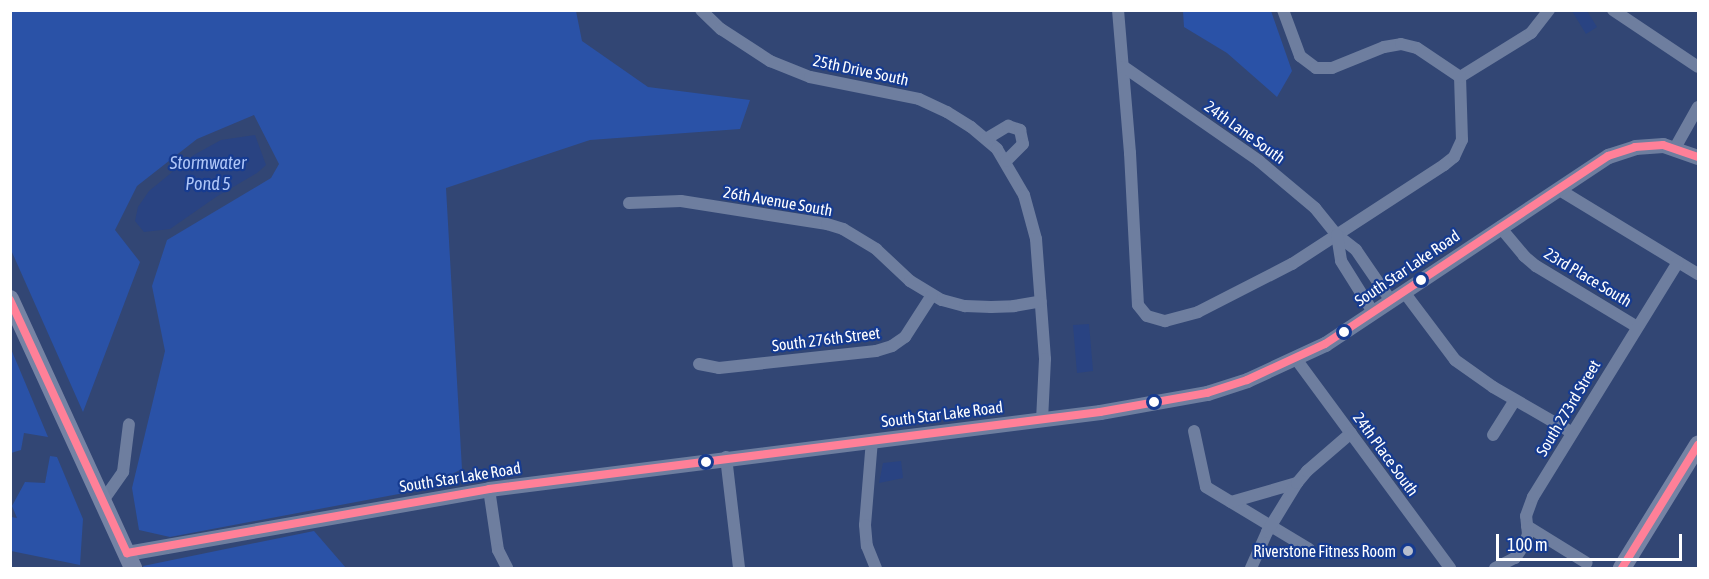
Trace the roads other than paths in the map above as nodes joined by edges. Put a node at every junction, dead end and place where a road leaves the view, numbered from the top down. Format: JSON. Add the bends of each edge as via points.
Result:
{"nodes":[{"id":1,"x":701,"y":10,"type":"edge"},
{"id":2,"x":1118,"y":10,"type":"edge"},
{"id":3,"x":1283,"y":10,"type":"edge"},
{"id":4,"x":1549,"y":10,"type":"edge"},
{"id":5,"x":1613,"y":10,"type":"edge"},
{"id":6,"x":1124,"y":67,"type":"junction"},
{"id":7,"x":1698,"y":67,"type":"edge"},
{"id":8,"x":1460,"y":77,"type":"junction"},
{"id":9,"x":1698,"y":107,"type":"edge"},
{"id":10,"x":986,"y":139,"type":"junction"},
{"id":11,"x":1675,"y":148,"type":"junction"},
{"id":12,"x":1698,"y":157,"type":"edge"},
{"id":13,"x":1006,"y":161,"type":"junction"},
{"id":14,"x":1558,"y":189,"type":"junction"},
{"id":15,"x":629,"y":203,"type":"dead end"},
{"id":16,"x":1500,"y":227,"type":"junction"},
{"id":17,"x":1337,"y":235,"type":"junction"},
{"id":18,"x":1678,"y":262,"type":"junction"},
{"id":19,"x":1698,"y":274,"type":"edge"},
{"id":20,"x":932,"y":295,"type":"junction"},
{"id":21,"x":1397,"y":296,"type":"junction"},
{"id":22,"x":10,"y":298,"type":"edge"},
{"id":23,"x":1041,"y":301,"type":"junction"},
{"id":24,"x":1373,"y":312,"type":"junction"},
{"id":25,"x":1638,"y":327,"type":"junction"},
{"id":26,"x":1296,"y":359,"type":"junction"},
{"id":27,"x":699,"y":364,"type":"dead end"},
{"id":28,"x":1515,"y":400,"type":"junction"},
{"id":29,"x":1042,"y":420,"type":"junction"},
{"id":30,"x":129,"y":424,"type":"dead end"},
{"id":31,"x":1194,"y":431,"type":"dead end"},
{"id":32,"x":1571,"y":432,"type":"junction"},
{"id":33,"x":1350,"y":433,"type":"junction"},
{"id":34,"x":1493,"y":435,"type":"dead end"},
{"id":35,"x":872,"y":440,"type":"junction"},
{"id":36,"x":1698,"y":445,"type":"edge"},
{"id":37,"x":726,"y":457,"type":"junction"},
{"id":38,"x":1297,"y":483,"type":"junction"},
{"id":39,"x":489,"y":489,"type":"junction"},
{"id":40,"x":1231,"y":501,"type":"junction"},
{"id":41,"x":102,"y":502,"type":"junction"},
{"id":42,"x":1271,"y":525,"type":"junction"},
{"id":43,"x":1527,"y":526,"type":"junction"},
{"id":44,"x":1309,"y":549,"type":"dead end"},
{"id":45,"x":130,"y":561,"type":"edge"},
{"id":46,"x":1587,"y":562,"type":"dead end"},
{"id":47,"x":507,"y":568,"type":"edge"},
{"id":48,"x":739,"y":568,"type":"edge"},
{"id":49,"x":876,"y":568,"type":"edge"},
{"id":50,"x":1251,"y":568,"type":"edge"},
{"id":51,"x":1450,"y":568,"type":"edge"},
{"id":52,"x":1495,"y":568,"type":"edge"},
{"id":53,"x":1622,"y":568,"type":"edge"}],
"edges":[{"from":1,"to":10,"type":"street","name":"25th Drive South","via":[[745,46],[787,68],[827,81],[919,99],[947,112]]},
{"from":2,"to":6,"type":"street"},
{"from":3,"to":8,"type":"street","via":[[1300,56],[1316,68],[1332,68],[1401,44],[1417,48]]},
{"from":4,"to":8,"type":"street","via":[[1531,33]]},
{"from":5,"to":7,"type":"street"},
{"from":6,"to":17,"type":"street","name":"24th Lane South","via":[[1259,161],[1315,208]]},
{"from":6,"to":17,"type":"street","via":[[1137,292],[1142,313],[1165,321],[1198,312],[1292,264]]},
{"from":8,"to":17,"type":"street","via":[[1463,128],[1460,148],[1454,157]]},
{"from":9,"to":11,"type":"street"},
{"from":10,"to":13,"type":"street","name":"25th Drive South"},
{"from":10,"to":13,"type":"street","via":[[1008,126],[1020,130],[1023,144]]},
{"from":11,"to":12,"type":"street","name":"South Star Lake Road"},
{"from":11,"to":14,"type":"street","name":"South Star Lake Road","via":[[1663,145],[1622,151]]},
{"from":13,"to":23,"type":"street","name":"25th Drive South","via":[[1024,195],[1036,239]]},
{"from":14,"to":16,"type":"street","name":"South Star Lake Road"},
{"from":14,"to":18,"type":"street"},
{"from":15,"to":20,"type":"street","name":"26th Avenue South","via":[[681,201],[827,224],[876,249],[910,281]]},
{"from":16,"to":21,"type":"street","name":"South Star Lake Road"},
{"from":16,"to":25,"type":"street","name":"23rd Place South","via":[[1536,266]]},
{"from":17,"to":21,"type":"street","name":"24th Lane South","via":[[1356,250]]},
{"from":17,"to":24,"type":"street","name":"24th Lane South","via":[[1341,261]]},
{"from":18,"to":19,"type":"street"},
{"from":18,"to":25,"type":"street","name":"South 273rd Street"},
{"from":20,"to":23,"type":"street","name":"26th Avenue South","via":[[965,306],[1014,306]]},
{"from":20,"to":27,"type":"street","name":"South 276th Street","via":[[905,337],[876,351],[719,368]]},
{"from":21,"to":24,"type":"street","name":"South Star Lake Road"},
{"from":21,"to":28,"type":"street","name":"24th Lane South","via":[[1455,360]]},
{"from":22,"to":41,"type":"main road"},
{"from":23,"to":29,"type":"street","name":"25th Drive South","via":[[1045,359]]},
{"from":24,"to":26,"type":"street","name":"South Star Lake Road"},
{"from":25,"to":32,"type":"street","name":"South 273rd Street"},
{"from":26,"to":29,"type":"street","name":"South Star Lake Road","via":[[1207,393]]},
{"from":26,"to":33,"type":"street","name":"24th Place South"},
{"from":28,"to":32,"type":"street","name":"24th Lane South"},
{"from":28,"to":34,"type":"street"},
{"from":29,"to":35,"type":"street","name":"South Star Lake Road"},
{"from":30,"to":41,"type":"street","via":[[123,472]]},
{"from":31,"to":40,"type":"street","via":[[1206,487]]},
{"from":32,"to":43,"type":"street","name":"South 273rd Street","via":[[1528,507]]},
{"from":33,"to":38,"type":"street"},
{"from":33,"to":51,"type":"street","name":"24th Place South"},
{"from":35,"to":37,"type":"street","name":"South Star Lake Road"},
{"from":35,"to":49,"type":"street","via":[[865,525],[867,546]]},
{"from":36,"to":53,"type":"main road"},
{"from":37,"to":39,"type":"street","name":"South Star Lake Road"},
{"from":37,"to":48,"type":"street"},
{"from":38,"to":40,"type":"street"},
{"from":38,"to":42,"type":"street"},
{"from":39,"to":45,"type":"street","name":"South Star Lake Road"},
{"from":39,"to":47,"type":"street","via":[[498,550]]},
{"from":40,"to":42,"type":"street"},
{"from":41,"to":45,"type":"main road"},
{"from":42,"to":44,"type":"street"},
{"from":42,"to":50,"type":"street"},
{"from":43,"to":46,"type":"street"},
{"from":43,"to":52,"type":"street","name":"South 273rd Street","via":[[1527,541],[1520,552]]}]}
